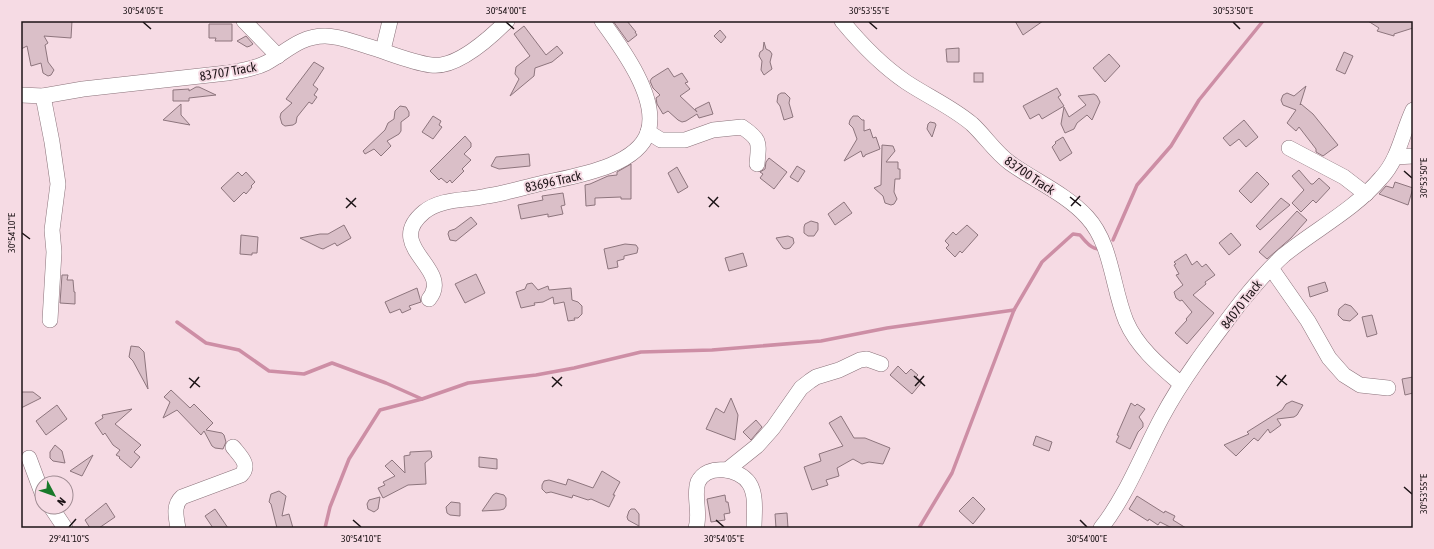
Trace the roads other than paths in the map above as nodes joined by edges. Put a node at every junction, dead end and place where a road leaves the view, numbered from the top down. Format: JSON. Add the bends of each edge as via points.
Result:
{"nodes":[{"id":1,"x":244,"y":21,"type":"edge"},
{"id":2,"x":390,"y":21,"type":"edge"},
{"id":3,"x":507,"y":21,"type":"edge"},
{"id":4,"x":602,"y":21,"type":"edge"},
{"id":5,"x":842,"y":21,"type":"edge"},
{"id":6,"x":383,"y":50,"type":"junction"},
{"id":7,"x":278,"y":56,"type":"junction"},
{"id":8,"x":21,"y":95,"type":"edge"},
{"id":9,"x":43,"y":96,"type":"junction"},
{"id":10,"x":1413,"y":110,"type":"edge"},
{"id":11,"x":648,"y":132,"type":"junction"},
{"id":12,"x":1289,"y":148,"type":"dead end"},
{"id":13,"x":1413,"y":156,"type":"edge"},
{"id":14,"x":1396,"y":157,"type":"junction"},
{"id":15,"x":757,"y":164,"type":"dead end"},
{"id":16,"x":1366,"y":194,"type":"junction"},
{"id":17,"x":1271,"y":268,"type":"junction"},
{"id":18,"x":429,"y":299,"type":"dead end"},
{"id":19,"x":50,"y":320,"type":"dead end"},
{"id":20,"x":881,"y":364,"type":"dead end"},
{"id":21,"x":1181,"y":384,"type":"junction"},
{"id":22,"x":1388,"y":388,"type":"dead end"},
{"id":23,"x":233,"y":447,"type":"dead end"},
{"id":24,"x":29,"y":458,"type":"dead end"},
{"id":25,"x":727,"y":470,"type":"junction"},
{"id":26,"x":35,"y":475,"type":"edge"},
{"id":27,"x":56,"y":515,"type":"edge"},
{"id":28,"x":65,"y":528,"type":"edge"},
{"id":29,"x":178,"y":528,"type":"edge"},
{"id":30,"x":696,"y":528,"type":"edge"},
{"id":31,"x":754,"y":528,"type":"edge"},
{"id":32,"x":1101,"y":528,"type":"edge"}],
"edges":[{"from":1,"to":7,"type":"street"},
{"from":2,"to":6,"type":"street"},
{"from":3,"to":6,"type":"street","name":"83707 Track","via":[[471,52],[444,65],[426,64]]},
{"from":4,"to":11,"type":"street","via":[[635,69],[644,91],[650,122]]},
{"from":5,"to":21,"type":"street","name":"83700 Track","via":[[865,48],[904,81],[972,124],[999,154],[1067,200],[1087,217],[1096,228],[1102,242],[1133,335],[1160,366]]},
{"from":6,"to":7,"type":"street","name":"83707 Track","via":[[339,37],[325,36],[309,38],[294,44]]},
{"from":7,"to":9,"type":"street","name":"83707 Track","via":[[264,64],[227,73]]},
{"from":8,"to":9,"type":"street","name":"83707 Track"},
{"from":9,"to":19,"type":"street","via":[[58,184],[52,230],[54,252]]},
{"from":10,"to":14,"type":"street","name":"84070 Track"},
{"from":11,"to":15,"type":"street","via":[[661,140],[685,140],[712,130],[742,127],[753,134],[759,143]]},
{"from":11,"to":18,"type":"street","name":"83696 Track","via":[[635,150],[615,163],[593,171],[486,197],[442,203],[427,210],[415,221],[410,231],[412,244],[433,279],[433,292]]},
{"from":12,"to":16,"type":"street","via":[[1344,177]]},
{"from":13,"to":14,"type":"street"},
{"from":14,"to":16,"type":"street","name":"84070 Track","via":[[1382,178]]},
{"from":16,"to":17,"type":"street","name":"84070 Track","via":[[1284,255]]},
{"from":17,"to":21,"type":"street","name":"84070 Track","via":[[1242,302]]},
{"from":17,"to":22,"type":"street","via":[[1308,320],[1329,358],[1344,375],[1360,385]]},
{"from":20,"to":25,"type":"street","via":[[867,359],[860,360],[810,381],[801,388],[757,446]]},
{"from":21,"to":32,"type":"street","name":"84070 Track","via":[[1110,517]]},
{"from":23,"to":29,"type":"street","via":[[244,462],[243,473],[182,497],[176,506]]},
{"from":24,"to":26,"type":"street"},
{"from":25,"to":30,"type":"street","via":[[708,472],[699,481]]},
{"from":25,"to":31,"type":"street","via":[[739,474],[748,482],[753,494]]},
{"from":27,"to":28,"type":"street"}]}
